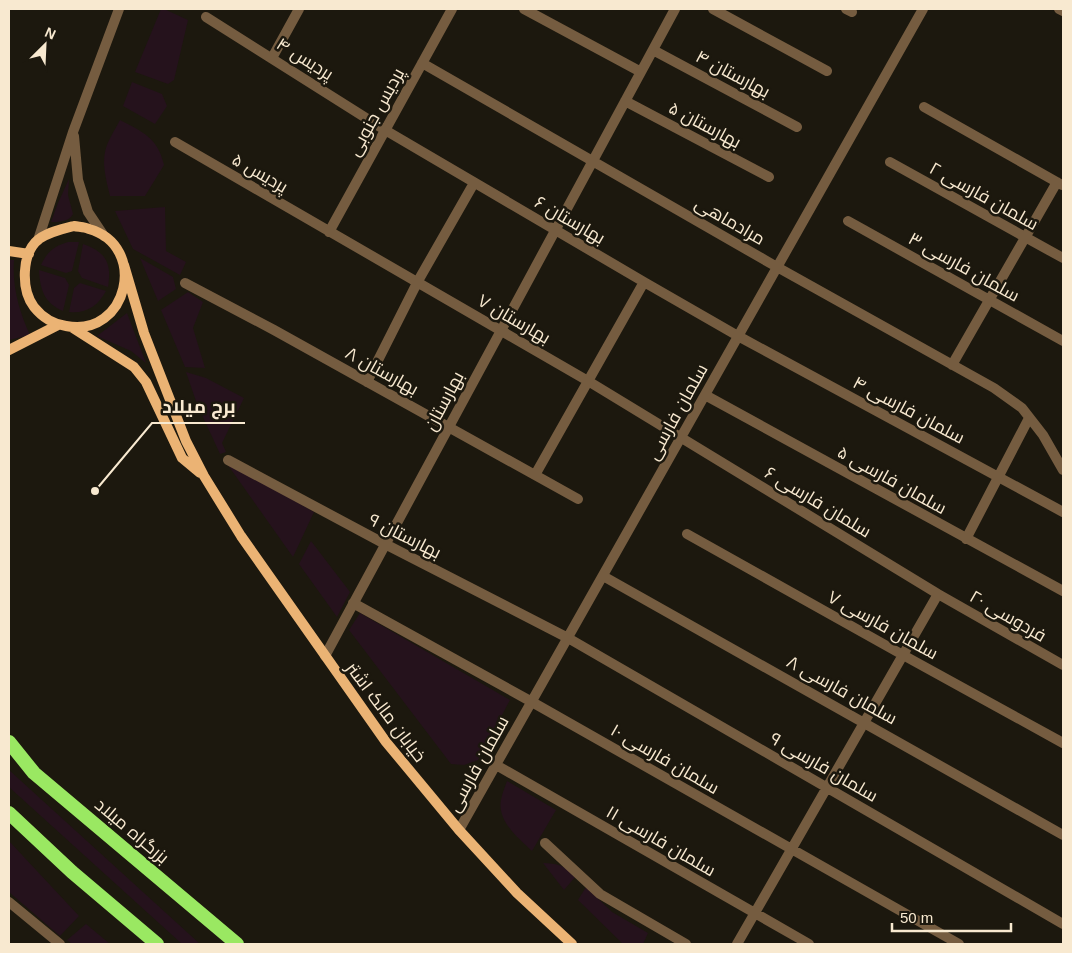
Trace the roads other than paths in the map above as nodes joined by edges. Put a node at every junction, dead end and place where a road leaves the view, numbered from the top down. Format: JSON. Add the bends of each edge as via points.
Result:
{"nodes":[{"id":1,"x":119,"y":9,"type":"edge"},
{"id":2,"x":299,"y":9,"type":"edge"},
{"id":3,"x":452,"y":9,"type":"edge"},
{"id":4,"x":524,"y":9,"type":"edge"},
{"id":5,"x":675,"y":9,"type":"edge"},
{"id":6,"x":713,"y":9,"type":"edge"},
{"id":7,"x":923,"y":9,"type":"edge"},
{"id":8,"x":1059,"y":9,"type":"edge"},
{"id":9,"x":1063,"y":11,"type":"edge"},
{"id":10,"x":206,"y":17,"type":"dead end"},
{"id":11,"x":653,"y":50,"type":"junction"},
{"id":12,"x":272,"y":58,"type":"junction"},
{"id":13,"x":422,"y":63,"type":"junction"},
{"id":14,"x":827,"y":71,"type":"dead end"},
{"id":15,"x":641,"y":72,"type":"junction"},
{"id":16,"x":625,"y":101,"type":"junction"},
{"id":17,"x":924,"y":107,"type":"dead end"},
{"id":18,"x":797,"y":126,"type":"dead end"},
{"id":19,"x":385,"y":130,"type":"junction"},
{"id":20,"x":73,"y":132,"type":"junction"},
{"id":21,"x":175,"y":142,"type":"dead end"},
{"id":22,"x":592,"y":162,"type":"junction"},
{"id":23,"x":890,"y":162,"type":"dead end"},
{"id":24,"x":769,"y":177,"type":"dead end"},
{"id":25,"x":474,"y":183,"type":"junction"},
{"id":26,"x":1060,"y":183,"type":"edge"},
{"id":27,"x":848,"y":221,"type":"dead end"},
{"id":28,"x":555,"y":230,"type":"junction"},
{"id":29,"x":329,"y":232,"type":"junction"},
{"id":30,"x":104,"y":236,"type":"junction"},
{"id":31,"x":1025,"y":238,"type":"junction"},
{"id":32,"x":38,"y":240,"type":"junction"},
{"id":33,"x":9,"y":251,"type":"edge"},
{"id":34,"x":29,"y":254,"type":"junction"},
{"id":35,"x":1063,"y":258,"type":"edge"},
{"id":36,"x":124,"y":265,"type":"junction"},
{"id":37,"x":778,"y":267,"type":"junction"},
{"id":38,"x":418,"y":281,"type":"junction"},
{"id":39,"x":644,"y":282,"type":"junction"},
{"id":40,"x":185,"y":283,"type":"dead end"},
{"id":41,"x":990,"y":300,"type":"junction"},
{"id":42,"x":58,"y":325,"type":"junction"},
{"id":43,"x":73,"y":328,"type":"junction"},
{"id":44,"x":501,"y":330,"type":"junction"},
{"id":45,"x":738,"y":336,"type":"junction"},
{"id":46,"x":1063,"y":341,"type":"edge"},
{"id":47,"x":9,"y":350,"type":"edge"},
{"id":48,"x":952,"y":365,"type":"junction"},
{"id":49,"x":588,"y":380,"type":"junction"},
{"id":50,"x":367,"y":382,"type":"junction"},
{"id":51,"x":705,"y":395,"type":"junction"},
{"id":52,"x":1029,"y":418,"type":"junction"},
{"id":53,"x":449,"y":427,"type":"junction"},
{"id":54,"x":681,"y":438,"type":"junction"},
{"id":55,"x":228,"y":460,"type":"dead end"},
{"id":56,"x":1063,"y":470,"type":"edge"},
{"id":57,"x":535,"y":475,"type":"junction"},
{"id":58,"x":204,"y":476,"type":"junction"},
{"id":59,"x":999,"y":477,"type":"junction"},
{"id":60,"x":578,"y":499,"type":"dead end"},
{"id":61,"x":1063,"y":512,"type":"edge"},
{"id":62,"x":688,"y":534,"type":"dead end"},
{"id":63,"x":966,"y":539,"type":"junction"},
{"id":64,"x":385,"y":544,"type":"junction"},
{"id":65,"x":603,"y":576,"type":"junction"},
{"id":66,"x":1063,"y":591,"type":"edge"},
{"id":67,"x":938,"y":594,"type":"junction"},
{"id":68,"x":353,"y":603,"type":"junction"},
{"id":69,"x":568,"y":638,"type":"junction"},
{"id":70,"x":902,"y":655,"type":"junction"},
{"id":71,"x":324,"y":656,"type":"junction"},
{"id":72,"x":1063,"y":665,"type":"edge"},
{"id":73,"x":532,"y":702,"type":"junction"},
{"id":74,"x":865,"y":722,"type":"junction"},
{"id":75,"x":9,"y":743,"type":"edge"},
{"id":76,"x":1063,"y":743,"type":"edge"},
{"id":77,"x":496,"y":765,"type":"junction"},
{"id":78,"x":827,"y":788,"type":"junction"},
{"id":79,"x":9,"y":813,"type":"edge"},
{"id":80,"x":459,"y":830,"type":"junction"},
{"id":81,"x":1063,"y":835,"type":"edge"},
{"id":82,"x":545,"y":843,"type":"dead end"},
{"id":83,"x":792,"y":850,"type":"junction"},
{"id":84,"x":9,"y":902,"type":"edge"},
{"id":85,"x":755,"y":914,"type":"junction"},
{"id":86,"x":1063,"y":924,"type":"edge"},
{"id":87,"x":60,"y":944,"type":"edge"},
{"id":88,"x":157,"y":944,"type":"edge"},
{"id":89,"x":237,"y":944,"type":"edge"},
{"id":90,"x":572,"y":944,"type":"edge"},
{"id":91,"x":686,"y":944,"type":"edge"},
{"id":92,"x":738,"y":944,"type":"edge"},
{"id":93,"x":809,"y":944,"type":"edge"},
{"id":94,"x":959,"y":944,"type":"edge"}],
"edges":[{"from":1,"to":20,"type":"street"},
{"from":2,"to":12,"type":"street"},
{"from":3,"to":13,"type":"street","name":"پردیس جنوبی"},
{"from":4,"to":15,"type":"street"},
{"from":5,"to":11,"type":"street","name":"بهارستان"},
{"from":6,"to":14,"type":"street"},
{"from":7,"to":37,"type":"street","name":"سلمان فارسی"},
{"from":8,"to":9,"type":"street"},
{"from":10,"to":12,"type":"street","name":"پردیس ۴"},
{"from":11,"to":15,"type":"street","name":"بهارستان"},
{"from":11,"to":18,"type":"street","name":"بهارستان ۴"},
{"from":12,"to":19,"type":"street","name":"پردیس ۴"},
{"from":13,"to":19,"type":"street","name":"پردیس جنوبی"},
{"from":13,"to":22,"type":"street","name":"مرادماهی"},
{"from":15,"to":16,"type":"street","name":"بهارستان"},
{"from":16,"to":22,"type":"street","name":"بهارستان"},
{"from":16,"to":24,"type":"street","name":"بهارستان ۵"},
{"from":17,"to":26,"type":"street"},
{"from":19,"to":25,"type":"street","name":"بهارستان ۶"},
{"from":19,"to":29,"type":"street","name":"پردیس جنوبی"},
{"from":20,"to":30,"type":"street","via":[[78,180],[88,212]]},
{"from":20,"to":32,"type":"street"},
{"from":21,"to":29,"type":"street","name":"پردیس ۵"},
{"from":22,"to":28,"type":"street","name":"بهارستان"},
{"from":22,"to":37,"type":"street","name":"مرادماهی"},
{"from":23,"to":31,"type":"street","name":"سلمان فارسی ۲"},
{"from":25,"to":28,"type":"street","name":"بهارستان ۶"},
{"from":25,"to":38,"type":"street"},
{"from":26,"to":31,"type":"street"},
{"from":27,"to":41,"type":"street","name":"سلمان فارسی ۳"},
{"from":28,"to":39,"type":"street","name":"بهارستان ۶"},
{"from":28,"to":44,"type":"street","name":"بهارستان"},
{"from":29,"to":38,"type":"street","name":"بهارستان ۷"},
{"from":30,"to":32,"type":"main road","via":[[74,226],[58,229]]},
{"from":30,"to":36,"type":"main road","via":[[120,254]]},
{"from":31,"to":35,"type":"street","name":"سلمان فارسی ۲"},
{"from":31,"to":41,"type":"street"},
{"from":32,"to":34,"type":"main road"},
{"from":33,"to":34,"type":"main road"},
{"from":34,"to":42,"type":"main road","via":[[24,278],[27,292],[44,318]]},
{"from":36,"to":43,"type":"main road","via":[[126,281],[114,309],[103,320]]},
{"from":36,"to":58,"type":"main road","name":"خیابان مالک اشتر","via":[[144,333],[183,433]]},
{"from":37,"to":45,"type":"street","name":"سلمان فارسی"},
{"from":37,"to":48,"type":"street","name":"مرادماهی"},
{"from":38,"to":44,"type":"street","name":"بهارستان ۷"},
{"from":38,"to":50,"type":"street"},
{"from":39,"to":45,"type":"street","name":"بهارستان ۶"},
{"from":39,"to":49,"type":"street"},
{"from":40,"to":50,"type":"street","name":"بهارستان ۸"},
{"from":41,"to":46,"type":"street","name":"سلمان فارسی ۳"},
{"from":41,"to":48,"type":"street"},
{"from":42,"to":43,"type":"main road"},
{"from":42,"to":47,"type":"main road"},
{"from":43,"to":58,"type":"main road","name":"خیابان مالک اشتر","via":[[134,367],[146,382],[182,458]]},
{"from":44,"to":49,"type":"street","name":"بهارستان ۷"},
{"from":44,"to":53,"type":"street","name":"بهارستان"},
{"from":45,"to":51,"type":"street","name":"سلمان فارسی"},
{"from":45,"to":59,"type":"street","name":"سلمان فارسی ۴"},
{"from":48,"to":52,"type":"street","name":"مرادماهی","via":[[994,388],[1022,408]]},
{"from":49,"to":54,"type":"street","name":"بهارستان ۷"},
{"from":49,"to":57,"type":"street"},
{"from":50,"to":53,"type":"street","name":"بهارستان ۸"},
{"from":51,"to":54,"type":"street","name":"سلمان فارسی"},
{"from":51,"to":63,"type":"street","name":"سلمان فارسی ۵"},
{"from":52,"to":56,"type":"street","name":"مرادماهی"},
{"from":52,"to":59,"type":"street"},
{"from":53,"to":57,"type":"street","name":"بهارستان ۸"},
{"from":53,"to":64,"type":"street","name":"بهارستان"},
{"from":54,"to":65,"type":"street","name":"سلمان فارسی"},
{"from":54,"to":67,"type":"street","name":"سلمان فارسی ۶"},
{"from":55,"to":64,"type":"street","name":"بهارستان ۹"},
{"from":57,"to":60,"type":"street","name":"بهارستان ۸"},
{"from":58,"to":71,"type":"main road","name":"خیابان مالک اشتر"},
{"from":59,"to":61,"type":"street","name":"سلمان فارسی ۴"},
{"from":59,"to":63,"type":"street"},
{"from":62,"to":70,"type":"street","name":"سلمان فارسی ۷"},
{"from":63,"to":66,"type":"street","name":"سلمان فارسی ۵"},
{"from":64,"to":68,"type":"street","name":"بهارستان"},
{"from":64,"to":69,"type":"street","name":"بهارستان ۹"},
{"from":65,"to":69,"type":"street","name":"سلمان فارسی"},
{"from":65,"to":74,"type":"street","name":"سلمان فارسی ۸"},
{"from":67,"to":70,"type":"street"},
{"from":67,"to":72,"type":"street","name":"فردوسی ۲۰"},
{"from":68,"to":71,"type":"street","name":"بهارستان"},
{"from":68,"to":73,"type":"street","name":"سلمان فارسی ۱۰"},
{"from":69,"to":73,"type":"street","name":"سلمان فارسی"},
{"from":69,"to":78,"type":"street","name":"سلمان فارسی ۹"},
{"from":70,"to":74,"type":"street"},
{"from":70,"to":76,"type":"street","name":"سلمان فارسی ۷"},
{"from":71,"to":80,"type":"main road","name":"خیابان مالک اشتر","via":[[386,742]]},
{"from":73,"to":77,"type":"street","name":"سلمان فارسی"},
{"from":73,"to":83,"type":"street","name":"سلمان فارسی ۱۰"},
{"from":74,"to":78,"type":"street"},
{"from":74,"to":81,"type":"street","name":"سلمان فارسی ۸"},
{"from":75,"to":89,"type":"highway","name":"بزرگراه میلاد","via":[[34,772]]},
{"from":77,"to":80,"type":"street","name":"سلمان فارسی"},
{"from":77,"to":85,"type":"street","name":"سلمان فارسی ۱۱"},
{"from":78,"to":83,"type":"street"},
{"from":78,"to":86,"type":"street","name":"سلمان فارسی ۹"},
{"from":79,"to":88,"type":"highway"},
{"from":80,"to":90,"type":"main road","name":"خیابان مالک اشتر","via":[[517,893]]},
{"from":82,"to":91,"type":"street","via":[[600,894]]},
{"from":83,"to":85,"type":"street"},
{"from":83,"to":94,"type":"street","name":"سلمان فارسی ۱۰"},
{"from":84,"to":87,"type":"street"},
{"from":85,"to":92,"type":"street"},
{"from":85,"to":93,"type":"street","name":"سلمان فارسی ۱۱"}]}
